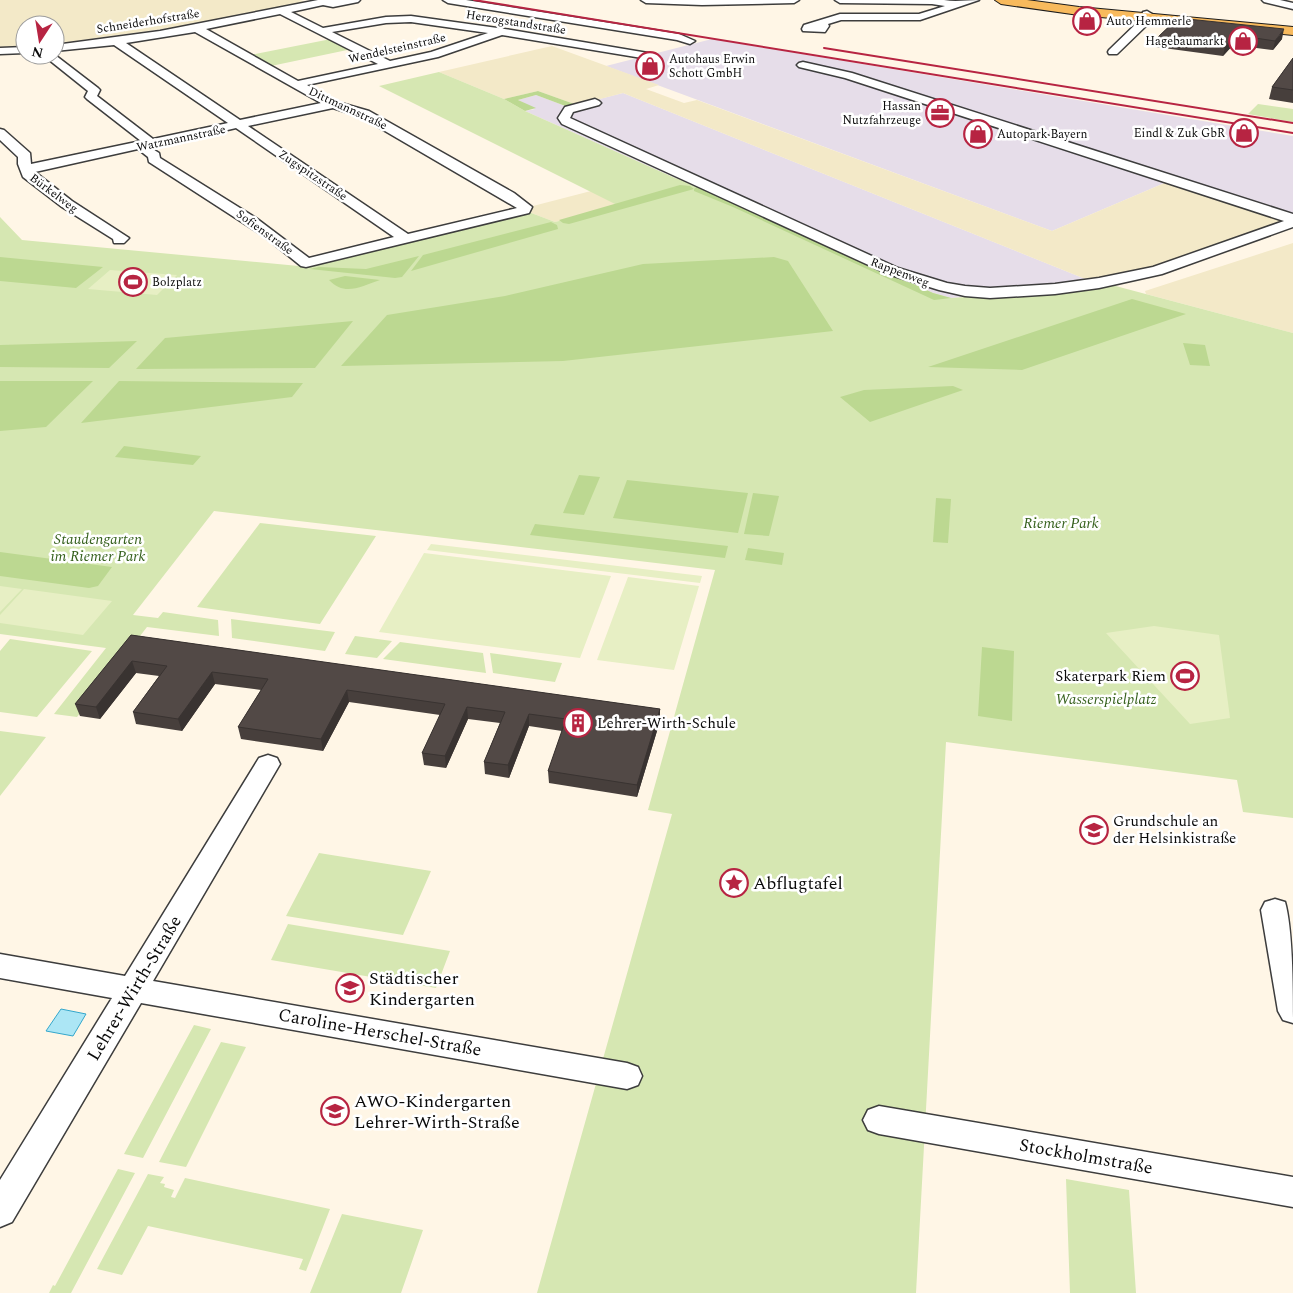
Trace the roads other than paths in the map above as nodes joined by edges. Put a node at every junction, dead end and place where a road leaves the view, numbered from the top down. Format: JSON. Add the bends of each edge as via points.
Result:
{"nodes":[{"id":1,"x":333,"y":0,"type":"edge"},
{"id":2,"x":355,"y":0,"type":"edge"},
{"id":3,"x":448,"y":0,"type":"edge"},
{"id":4,"x":646,"y":0,"type":"edge"},
{"id":5,"x":794,"y":0,"type":"edge"},
{"id":6,"x":840,"y":0,"type":"edge"},
{"id":7,"x":974,"y":0,"type":"edge"},
{"id":8,"x":1001,"y":0,"type":"edge"},
{"id":9,"x":1020,"y":0,"type":"edge"},
{"id":10,"x":1267,"y":0,"type":"edge"},
{"id":11,"x":322,"y":2,"type":"junction"},
{"id":12,"x":1058,"y":3,"type":"edge"},
{"id":13,"x":957,"y":6,"type":"junction"},
{"id":14,"x":1293,"y":6,"type":"edge"},
{"id":15,"x":283,"y":12,"type":"junction"},
{"id":16,"x":1147,"y":15,"type":"junction"},
{"id":17,"x":822,"y":24,"type":"dead end"},
{"id":18,"x":196,"y":28,"type":"junction"},
{"id":19,"x":1293,"y":29,"type":"edge"},
{"id":20,"x":322,"y":32,"type":"junction"},
{"id":21,"x":501,"y":32,"type":"junction"},
{"id":22,"x":690,"y":40,"type":"dead end"},
{"id":23,"x":116,"y":41,"type":"junction"},
{"id":24,"x":65,"y":47,"type":"edge"},
{"id":25,"x":15,"y":50,"type":"edge"},
{"id":26,"x":0,"y":51,"type":"edge"},
{"id":27,"x":1113,"y":52,"type":"dead end"},
{"id":28,"x":648,"y":56,"type":"dead end"},
{"id":29,"x":61,"y":65,"type":"edge"},
{"id":30,"x":390,"y":65,"type":"junction"},
{"id":31,"x":802,"y":66,"type":"dead end"},
{"id":32,"x":298,"y":84,"type":"junction"},
{"id":33,"x":595,"y":103,"type":"dead end"},
{"id":34,"x":333,"y":104,"type":"junction"},
{"id":35,"x":238,"y":125,"type":"junction"},
{"id":36,"x":0,"y":133,"type":"edge"},
{"id":37,"x":147,"y":145,"type":"junction"},
{"id":38,"x":28,"y":170,"type":"junction"},
{"id":39,"x":1293,"y":220,"type":"edge"},
{"id":40,"x":406,"y":239,"type":"junction"},
{"id":41,"x":119,"y":240,"type":"dead end"},
{"id":42,"x":268,"y":764,"type":"dead end"},
{"id":43,"x":1275,"y":910,"type":"dead end"},
{"id":44,"x":0,"y":966,"type":"edge"},
{"id":45,"x":133,"y":989,"type":"junction"},
{"id":46,"x":1293,"y":1011,"type":"edge"},
{"id":47,"x":627,"y":1076,"type":"dead end"},
{"id":48,"x":879,"y":1120,"type":"dead end"},
{"id":49,"x":1293,"y":1192,"type":"edge"},
{"id":50,"x":0,"y":1212,"type":"edge"}],
"edges":[{"from":1,"to":11,"type":"street","name":"Schneiderhofstraße"},
{"from":2,"to":11,"type":"street","via":[[333,4]]},
{"from":3,"to":22,"type":"street"},
{"from":4,"to":5,"type":"street"},
{"from":6,"to":13,"type":"street","via":[[932,0]]},
{"from":7,"to":13,"type":"street"},
{"from":8,"to":16,"type":"main road"},
{"from":9,"to":12,"type":"main road"},
{"from":10,"to":14,"type":"street"},
{"from":11,"to":15,"type":"street","name":"Schneiderhofstraße"},
{"from":12,"to":16,"type":"main road"},
{"from":13,"to":17,"type":"street","via":[[920,17],[840,17]]},
{"from":15,"to":18,"type":"street","name":"Schneiderhofstraße"},
{"from":15,"to":20,"type":"street"},
{"from":16,"to":19,"type":"main road"},
{"from":16,"to":27,"type":"street"},
{"from":18,"to":23,"type":"street","name":"Schneiderhofstraße"},
{"from":18,"to":32,"type":"street","name":"Dittmannstraße"},
{"from":20,"to":21,"type":"street","name":"Herzogstandstraße","via":[[386,20],[410,19]]},
{"from":20,"to":30,"type":"street"},
{"from":21,"to":28,"type":"street","name":"Herzogstandstraße"},
{"from":21,"to":30,"type":"street","name":"Wendelsteinstraße"},
{"from":23,"to":24,"type":"street","name":"Schneiderhofstraße"},
{"from":23,"to":35,"type":"street","name":"Zugspitzstraße"},
{"from":25,"to":26,"type":"street"},
{"from":29,"to":37,"type":"street","name":"Sofienstraße","via":[[94,90],[91,97]]},
{"from":30,"to":32,"type":"street","name":"Wendelsteinstraße"},
{"from":31,"to":39,"type":"street","name":"Rappenweg","via":[[848,75]]},
{"from":32,"to":34,"type":"street","name":"Dittmannstraße"},
{"from":33,"to":39,"type":"street","name":"Rappenweg","via":[[569,110],[564,118],[893,271],[965,291],[990,293],[1055,289],[1157,271]]},
{"from":34,"to":35,"type":"street","name":"Watzmannstraße"},
{"from":34,"to":40,"type":"street","name":"Dittmannstraße","via":[[366,114],[525,207],[524,210]]},
{"from":35,"to":37,"type":"street","name":"Watzmannstraße"},
{"from":35,"to":40,"type":"street","name":"Zugspitzstraße"},
{"from":36,"to":38,"type":"street","name":"Bürkelweg","via":[[25,156],[24,164]]},
{"from":37,"to":38,"type":"street","name":"Watzmannstraße"},
{"from":37,"to":40,"type":"street","name":"Sofienstraße","via":[[154,160],[257,224],[306,263]]},
{"from":38,"to":41,"type":"street","name":"Bürkelweg","via":[[28,174],[48,191],[122,238]]},
{"from":42,"to":45,"type":"street","name":"Lehrer-Wirth-Straße"},
{"from":43,"to":46,"type":"street"},
{"from":44,"to":45,"type":"street","name":"Caroline-Herschel-Straße"},
{"from":45,"to":47,"type":"street","name":"Caroline-Herschel-Straße"},
{"from":45,"to":50,"type":"street","name":"Lehrer-Wirth-Straße"},
{"from":48,"to":49,"type":"street","name":"Stockholmstraße"}]}
